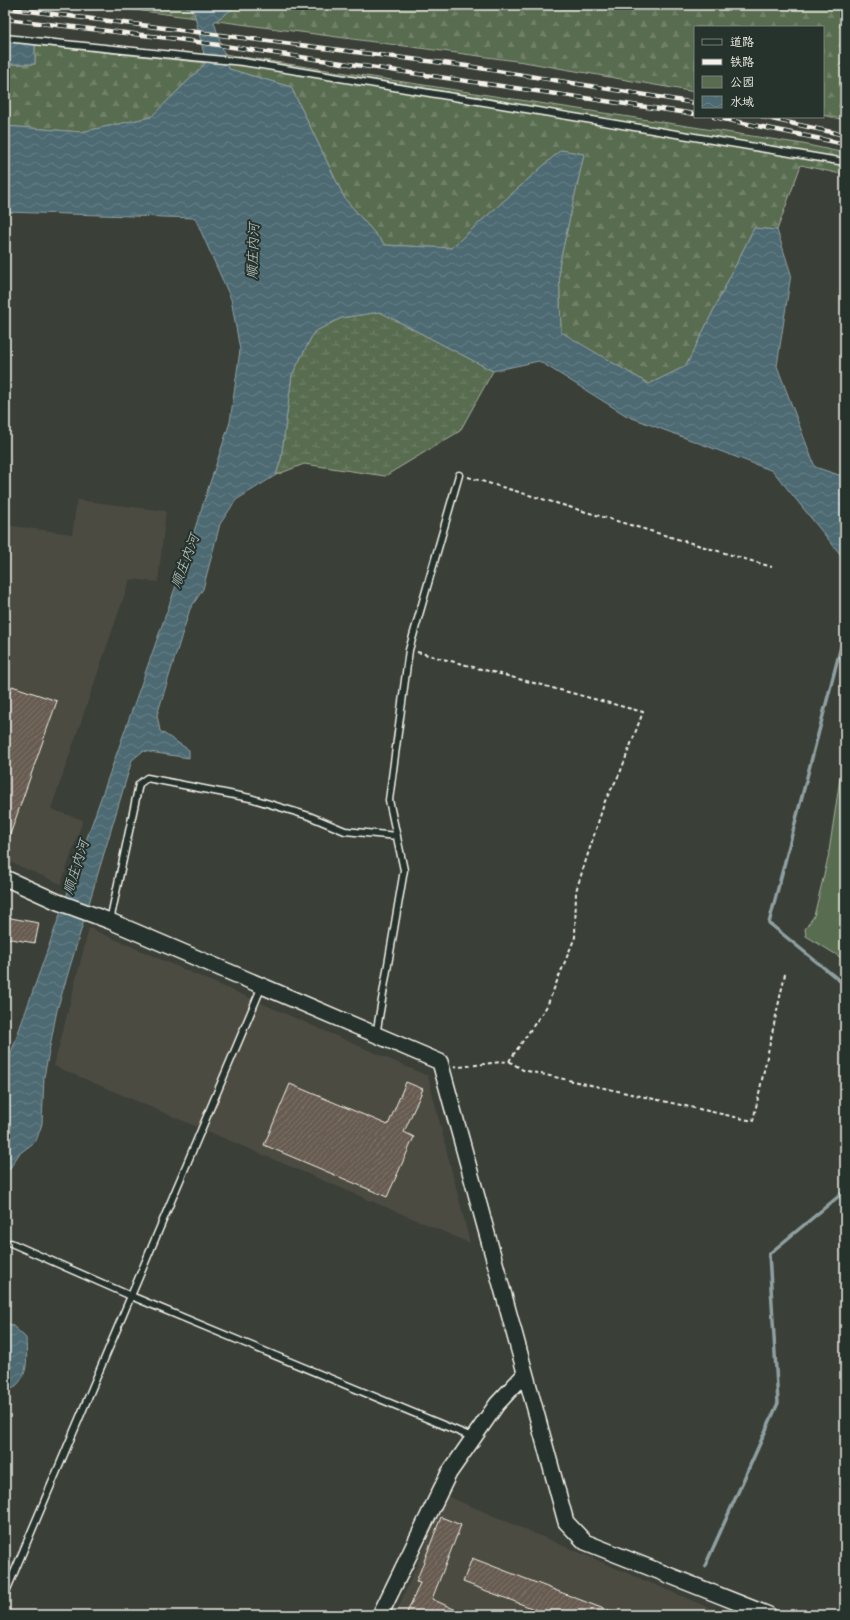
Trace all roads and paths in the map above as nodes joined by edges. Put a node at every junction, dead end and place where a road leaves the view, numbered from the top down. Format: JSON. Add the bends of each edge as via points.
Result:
{"nodes":[{"id":1,"x":5,"y":38,"type":"edge"},
{"id":2,"x":845,"y":162,"type":"edge"},
{"id":3,"x":459,"y":475,"type":"joint"},
{"id":4,"x":772,"y":567,"type":"dead end"},
{"id":5,"x":409,"y":650,"type":"junction"},
{"id":6,"x":397,"y":836,"type":"junction"},
{"id":7,"x":5,"y":878,"type":"edge"},
{"id":8,"x":110,"y":921,"type":"junction"},
{"id":9,"x":785,"y":974,"type":"dead end"},
{"id":10,"x":262,"y":986,"type":"junction"},
{"id":11,"x":376,"y":1035,"type":"junction"},
{"id":12,"x":509,"y":1061,"type":"junction"},
{"id":13,"x":440,"y":1062,"type":"junction"},
{"id":14,"x":11,"y":1243,"type":"dead end"},
{"id":15,"x":131,"y":1296,"type":"junction"},
{"id":16,"x":525,"y":1374,"type":"junction"},
{"id":17,"x":474,"y":1438,"type":"junction"},
{"id":18,"x":5,"y":1594,"type":"edge"},
{"id":19,"x":380,"y":1615,"type":"edge"},
{"id":20,"x":769,"y":1615,"type":"edge"}],
"edges":[{"from":1,"to":2,"type":"lane","via":[[243,62]]},
{"from":3,"to":4,"type":"path"},
{"from":3,"to":5,"type":"lane"},
{"from":5,"to":6,"type":"lane","via":[[389,800]]},
{"from":5,"to":12,"type":"path","via":[[643,712],[620,773],[605,801],[576,891],[575,937],[547,1006]]},
{"from":6,"to":8,"type":"lane","via":[[345,831],[309,816],[250,798],[147,778],[138,784]]},
{"from":6,"to":11,"type":"lane","via":[[404,870]]},
{"from":7,"to":8,"type":"street","via":[[58,902]]},
{"from":8,"to":10,"type":"street"},
{"from":9,"to":12,"type":"path","via":[[753,1121],[523,1070]]},
{"from":10,"to":11,"type":"street"},
{"from":10,"to":15,"type":"lane"},
{"from":11,"to":13,"type":"street"},
{"from":12,"to":13,"type":"path","via":[[459,1068]]},
{"from":13,"to":16,"type":"street"},
{"from":14,"to":15,"type":"lane"},
{"from":15,"to":17,"type":"lane"},
{"from":15,"to":18,"type":"lane"},
{"from":16,"to":17,"type":"street","via":[[497,1404]]},
{"from":16,"to":20,"type":"street","via":[[566,1522],[585,1542]]},
{"from":17,"to":19,"type":"street","via":[[449,1473]]}]}
